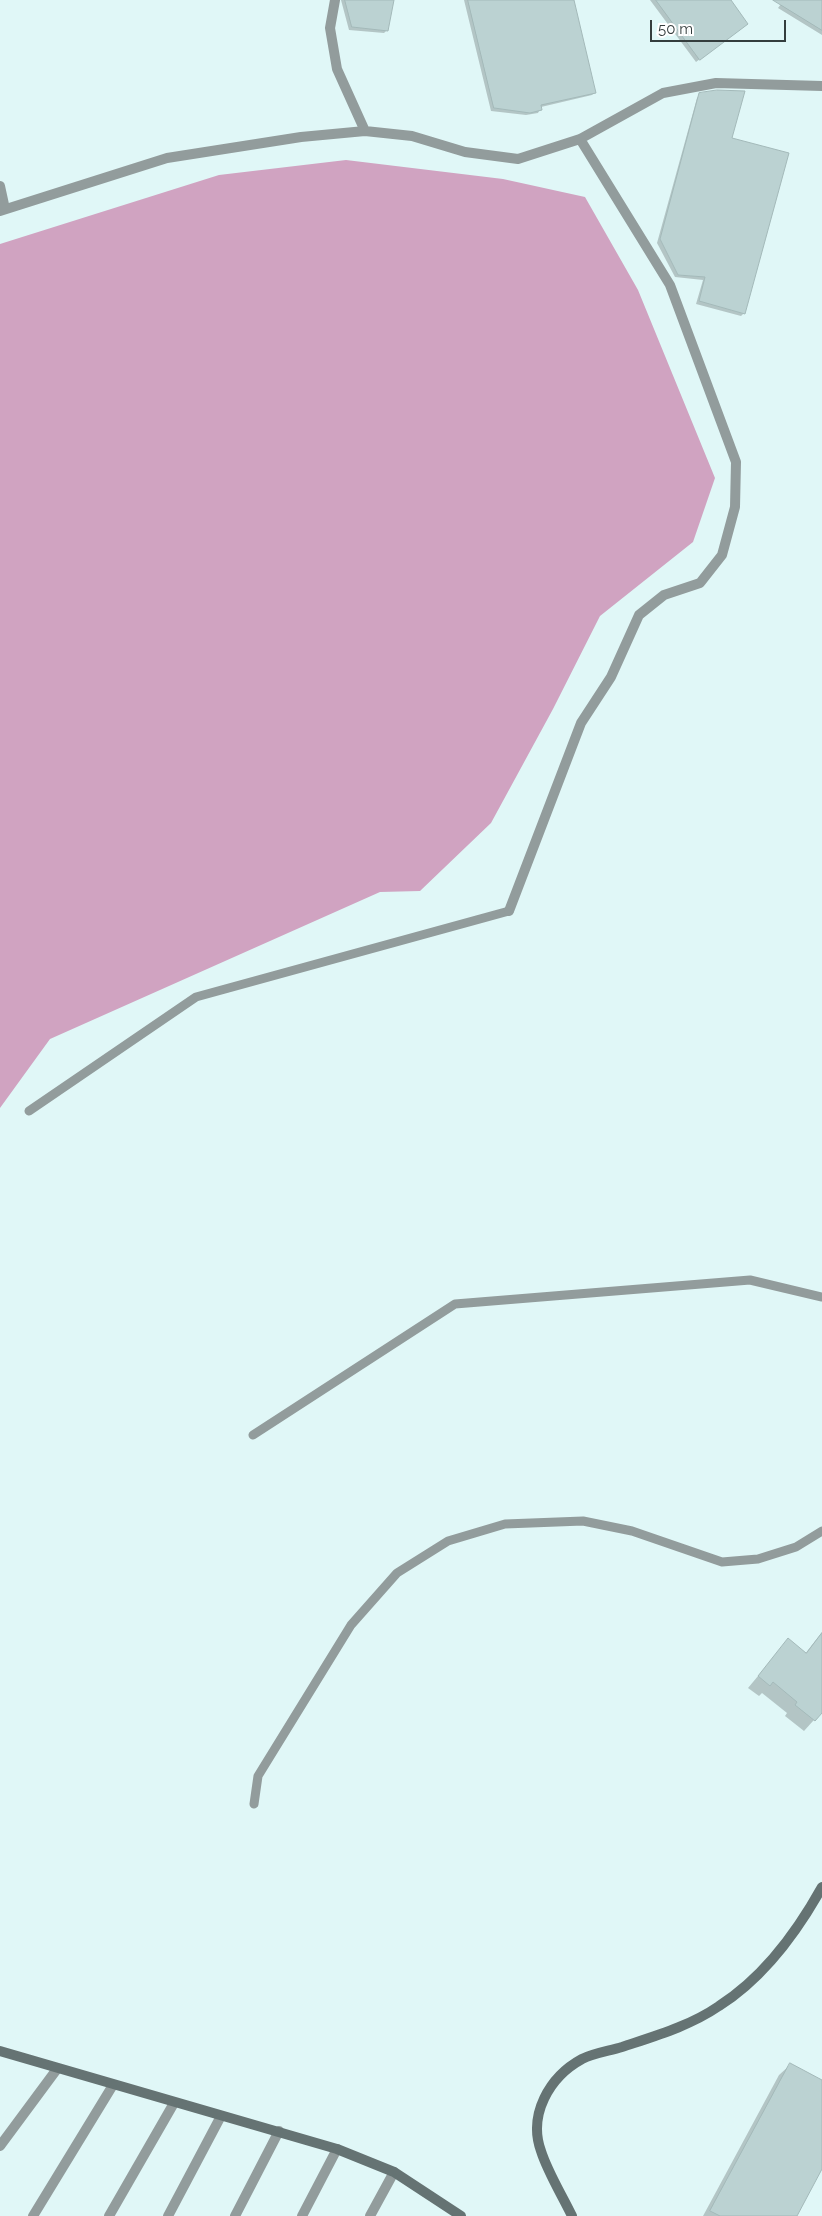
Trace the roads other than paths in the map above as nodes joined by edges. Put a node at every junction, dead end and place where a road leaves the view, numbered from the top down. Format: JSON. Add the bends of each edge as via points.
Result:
{"nodes":[{"id":1,"x":335,"y":0,"type":"edge"},
{"id":2,"x":822,"y":86,"type":"edge"},
{"id":3,"x":365,"y":131,"type":"junction"},
{"id":4,"x":580,"y":139,"type":"junction"},
{"id":5,"x":0,"y":186,"type":"edge"},
{"id":6,"x":2,"y":210,"type":"edge"},
{"id":7,"x":509,"y":911,"type":"joint"},
{"id":8,"x":29,"y":1111,"type":"dead end"},
{"id":9,"x":822,"y":1297,"type":"edge"},
{"id":10,"x":253,"y":1435,"type":"dead end"},
{"id":11,"x":822,"y":1531,"type":"edge"},
{"id":12,"x":254,"y":1804,"type":"dead end"},
{"id":13,"x":822,"y":1887,"type":"edge"},
{"id":14,"x":0,"y":2050,"type":"edge"},
{"id":15,"x":57,"y":2068,"type":"junction"},
{"id":16,"x":113,"y":2086,"type":"junction"},
{"id":17,"x":174,"y":2102,"type":"junction"},
{"id":18,"x":221,"y":2116,"type":"junction"},
{"id":19,"x":279,"y":2131,"type":"junction"},
{"id":20,"x":0,"y":2146,"type":"edge"},
{"id":21,"x":337,"y":2150,"type":"junction"},
{"id":22,"x":394,"y":2172,"type":"junction"},
{"id":23,"x":33,"y":2216,"type":"edge"},
{"id":24,"x":109,"y":2216,"type":"edge"},
{"id":25,"x":168,"y":2216,"type":"edge"},
{"id":26,"x":235,"y":2216,"type":"edge"},
{"id":27,"x":302,"y":2216,"type":"edge"},
{"id":28,"x":370,"y":2216,"type":"edge"},
{"id":29,"x":461,"y":2216,"type":"edge"},
{"id":30,"x":572,"y":2216,"type":"edge"}],
"edges":[{"from":1,"to":3,"type":"street","via":[[330,28],[338,69]]},
{"from":2,"to":4,"type":"street","via":[[716,84],[663,93]]},
{"from":3,"to":4,"type":"street","via":[[412,136],[464,152],[518,159]]},
{"from":3,"to":6,"type":"street","via":[[301,137],[167,158]]},
{"from":4,"to":7,"type":"street","via":[[670,285],[736,462],[735,508],[722,555],[700,583],[664,595],[639,615],[612,677],[581,723]]},
{"from":5,"to":6,"type":"street"},
{"from":7,"to":8,"type":"lane","via":[[196,996]]},
{"from":9,"to":10,"type":"lane","via":[[750,1280],[455,1304]]},
{"from":11,"to":12,"type":"lane","via":[[796,1547],[758,1559],[722,1562],[632,1531],[583,1521],[505,1524],[448,1541],[397,1573],[351,1624],[258,1776]]},
{"from":13,"to":30,"type":"main road","via":[[806,1916],[768,1964],[719,2006],[666,2033],[582,2059],[559,2076],[543,2098],[536,2123],[540,2150]]},
{"from":14,"to":15,"type":"main road"},
{"from":15,"to":16,"type":"main road"},
{"from":15,"to":20,"type":"street"},
{"from":16,"to":17,"type":"main road"},
{"from":16,"to":23,"type":"street"},
{"from":17,"to":18,"type":"main road"},
{"from":17,"to":24,"type":"street"},
{"from":18,"to":19,"type":"main road"},
{"from":18,"to":25,"type":"street"},
{"from":19,"to":21,"type":"main road"},
{"from":19,"to":26,"type":"street"},
{"from":21,"to":22,"type":"main road"},
{"from":21,"to":27,"type":"street"},
{"from":22,"to":28,"type":"street"},
{"from":22,"to":29,"type":"main road"}]}
